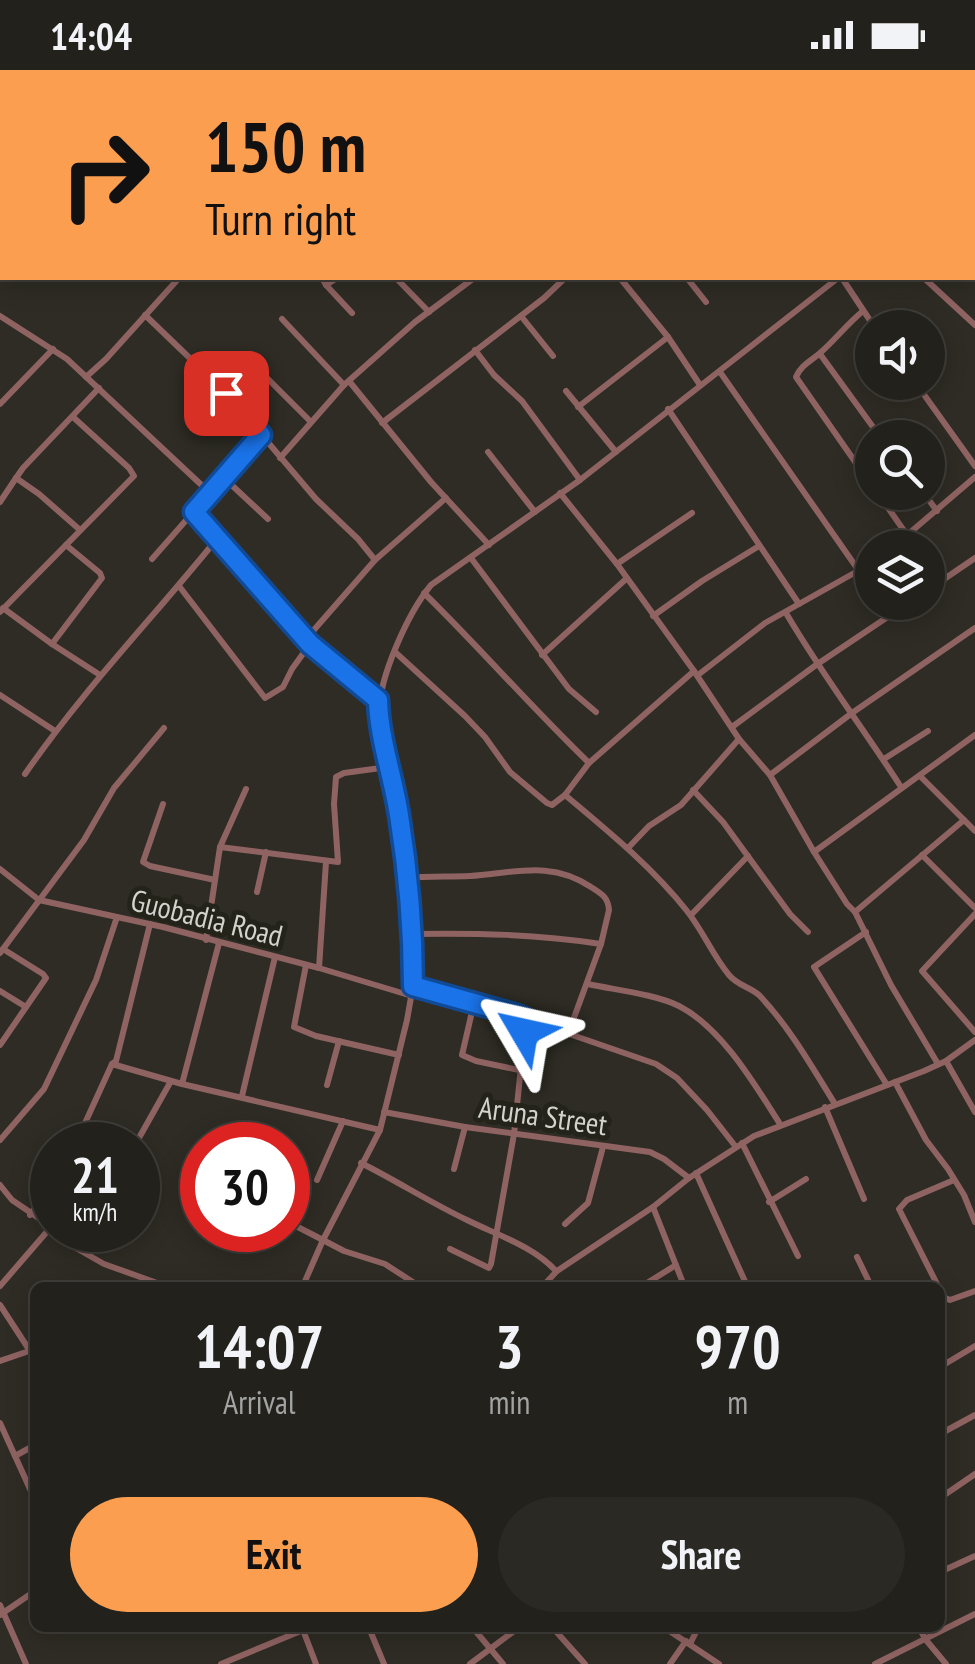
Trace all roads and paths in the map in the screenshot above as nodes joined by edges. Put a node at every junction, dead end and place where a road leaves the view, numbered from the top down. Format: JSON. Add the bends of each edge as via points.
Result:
{"nodes":[{"id":1,"x":177,"y":280,"type":"edge"},
{"id":2,"x":398,"y":280,"type":"edge"},
{"id":3,"x":564,"y":280,"type":"edge"},
{"id":4,"x":622,"y":280,"type":"edge"},
{"id":5,"x":689,"y":280,"type":"edge"},
{"id":6,"x":835,"y":280,"type":"edge"},
{"id":7,"x":839,"y":280,"type":"edge"},
{"id":8,"x":926,"y":280,"type":"edge"},
{"id":9,"x":324,"y":281,"type":"edge"},
{"id":10,"x":462,"y":281,"type":"edge"},
{"id":11,"x":706,"y":302,"type":"dead end"},
{"id":12,"x":862,"y":310,"type":"edge"},
{"id":13,"x":428,"y":312,"type":"junction"},
{"id":14,"x":352,"y":313,"type":"dead end"},
{"id":15,"x":145,"y":315,"type":"junction"},
{"id":16,"x":0,"y":316,"type":"edge"},
{"id":17,"x":521,"y":316,"type":"junction"},
{"id":18,"x":282,"y":318,"type":"dead end"},
{"id":19,"x":855,"y":318,"type":"edge"},
{"id":20,"x":975,"y":325,"type":"edge"},
{"id":21,"x":668,"y":337,"type":"junction"},
{"id":22,"x":53,"y":349,"type":"junction"},
{"id":23,"x":475,"y":350,"type":"junction"},
{"id":24,"x":820,"y":353,"type":"junction"},
{"id":25,"x":554,"y":356,"type":"dead end"},
{"id":26,"x":256,"y":368,"type":"dead end"},
{"id":27,"x":720,"y":372,"type":"junction"},
{"id":28,"x":86,"y":377,"type":"junction"},
{"id":29,"x":346,"y":383,"type":"junction"},
{"id":30,"x":700,"y":385,"type":"junction"},
{"id":31,"x":100,"y":388,"type":"junction"},
{"id":32,"x":566,"y":391,"type":"dead end"},
{"id":33,"x":928,"y":400,"type":"edge"},
{"id":34,"x":0,"y":404,"type":"edge"},
{"id":35,"x":578,"y":407,"type":"junction"},
{"id":36,"x":668,"y":409,"type":"junction"},
{"id":37,"x":73,"y":417,"type":"junction"},
{"id":38,"x":868,"y":420,"type":"edge"},
{"id":39,"x":311,"y":422,"type":"junction"},
{"id":40,"x":382,"y":423,"type":"junction"},
{"id":41,"x":261,"y":435,"type":"junction"},
{"id":42,"x":488,"y":452,"type":"dead end"},
{"id":43,"x":616,"y":452,"type":"junction"},
{"id":44,"x":280,"y":458,"type":"junction"},
{"id":45,"x":855,"y":461,"type":"edge"},
{"id":46,"x":975,"y":466,"type":"edge"},
{"id":47,"x":224,"y":477,"type":"junction"},
{"id":48,"x":975,"y":477,"type":"edge"},
{"id":49,"x":16,"y":478,"type":"junction"},
{"id":50,"x":580,"y":480,"type":"junction"},
{"id":51,"x":210,"y":494,"type":"junction"},
{"id":52,"x":560,"y":494,"type":"junction"},
{"id":53,"x":446,"y":498,"type":"junction"},
{"id":54,"x":0,"y":502,"type":"edge"},
{"id":55,"x":936,"y":511,"type":"joint"},
{"id":56,"x":194,"y":512,"type":"junction"},
{"id":57,"x":535,"y":512,"type":"junction"},
{"id":58,"x":692,"y":513,"type":"dead end"},
{"id":59,"x":268,"y":519,"type":"dead end"},
{"id":60,"x":80,"y":530,"type":"junction"},
{"id":61,"x":913,"y":530,"type":"edge"},
{"id":62,"x":216,"y":540,"type":"junction"},
{"id":63,"x":66,"y":545,"type":"junction"},
{"id":64,"x":489,"y":545,"type":"junction"},
{"id":65,"x":759,"y":546,"type":"junction"},
{"id":66,"x":471,"y":558,"type":"junction"},
{"id":67,"x":975,"y":558,"type":"edge"},
{"id":68,"x":152,"y":559,"type":"dead end"},
{"id":69,"x":375,"y":560,"type":"junction"},
{"id":70,"x":617,"y":564,"type":"junction"},
{"id":71,"x":855,"y":565,"type":"edge"},
{"id":72,"x":855,"y":573,"type":"edge"},
{"id":73,"x":945,"y":578,"type":"edge"},
{"id":74,"x":626,"y":579,"type":"junction"},
{"id":75,"x":179,"y":586,"type":"junction"},
{"id":76,"x":424,"y":593,"type":"junction"},
{"id":77,"x":799,"y":604,"type":"junction"},
{"id":78,"x":2,"y":610,"type":"edge"},
{"id":79,"x":786,"y":613,"type":"junction"},
{"id":80,"x":653,"y":616,"type":"junction"},
{"id":81,"x":883,"y":620,"type":"edge"},
{"id":82,"x":975,"y":628,"type":"edge"},
{"id":83,"x":308,"y":642,"type":"junction"},
{"id":84,"x":52,"y":644,"type":"junction"},
{"id":85,"x":395,"y":652,"type":"junction"},
{"id":86,"x":542,"y":655,"type":"junction"},
{"id":87,"x":816,"y":665,"type":"junction"},
{"id":88,"x":696,"y":673,"type":"junction"},
{"id":89,"x":100,"y":676,"type":"junction"},
{"id":90,"x":0,"y":695,"type":"edge"},
{"id":91,"x":378,"y":700,"type":"junction"},
{"id":92,"x":596,"y":712,"type":"dead end"},
{"id":93,"x":852,"y":713,"type":"junction"},
{"id":94,"x":732,"y":726,"type":"junction"},
{"id":95,"x":164,"y":728,"type":"dead end"},
{"id":96,"x":928,"y":731,"type":"dead end"},
{"id":97,"x":54,"y":732,"type":"junction"},
{"id":98,"x":739,"y":740,"type":"junction"},
{"id":99,"x":973,"y":741,"type":"edge"},
{"id":100,"x":884,"y":760,"type":"junction"},
{"id":101,"x":589,"y":763,"type":"junction"},
{"id":102,"x":388,"y":767,"type":"junction"},
{"id":103,"x":26,"y":774,"type":"dead end"},
{"id":104,"x":770,"y":775,"type":"junction"},
{"id":105,"x":920,"y":776,"type":"junction"},
{"id":106,"x":901,"y":787,"type":"junction"},
{"id":107,"x":246,"y":789,"type":"dead end"},
{"id":108,"x":693,"y":790,"type":"junction"},
{"id":109,"x":565,"y":795,"type":"junction"},
{"id":110,"x":163,"y":804,"type":"dead end"},
{"id":111,"x":964,"y":820,"type":"junction"},
{"id":112,"x":975,"y":831,"type":"edge"},
{"id":113,"x":220,"y":847,"type":"junction"},
{"id":114,"x":628,"y":848,"type":"junction"},
{"id":115,"x":266,"y":852,"type":"junction"},
{"id":116,"x":814,"y":852,"type":"junction"},
{"id":117,"x":748,"y":856,"type":"junction"},
{"id":118,"x":922,"y":856,"type":"junction"},
{"id":119,"x":326,"y":862,"type":"junction"},
{"id":120,"x":0,"y":869,"type":"edge"},
{"id":121,"x":407,"y":878,"type":"junction"},
{"id":122,"x":215,"y":880,"type":"junction"},
{"id":123,"x":256,"y":892,"type":"dead end"},
{"id":124,"x":40,"y":900,"type":"junction"},
{"id":125,"x":975,"y":911,"type":"edge"},
{"id":126,"x":855,"y":912,"type":"junction"},
{"id":127,"x":691,"y":916,"type":"junction"},
{"id":128,"x":117,"y":917,"type":"junction"},
{"id":129,"x":150,"y":924,"type":"junction"},
{"id":130,"x":808,"y":932,"type":"dead end"},
{"id":131,"x":866,"y":932,"type":"junction"},
{"id":132,"x":412,"y":934,"type":"junction"},
{"id":133,"x":206,"y":940,"type":"junction"},
{"id":134,"x":218,"y":943,"type":"junction"},
{"id":135,"x":602,"y":944,"type":"junction"},
{"id":136,"x":2,"y":951,"type":"edge"},
{"id":137,"x":275,"y":957,"type":"junction"},
{"id":138,"x":306,"y":965,"type":"junction"},
{"id":139,"x":319,"y":968,"type":"junction"},
{"id":140,"x":588,"y":984,"type":"junction"},
{"id":141,"x":0,"y":991,"type":"edge"},
{"id":142,"x":412,"y":991,"type":"junction"},
{"id":143,"x":474,"y":1003,"type":"junction"},
{"id":144,"x":26,"y":1008,"type":"junction"},
{"id":145,"x":526,"y":1019,"type":"junction"},
{"id":146,"x":975,"y":1032,"type":"edge"},
{"id":147,"x":568,"y":1034,"type":"junction"},
{"id":148,"x":975,"y":1040,"type":"edge"},
{"id":149,"x":339,"y":1041,"type":"junction"},
{"id":150,"x":0,"y":1045,"type":"edge"},
{"id":151,"x":399,"y":1055,"type":"junction"},
{"id":152,"x":942,"y":1062,"type":"junction"},
{"id":153,"x":112,"y":1064,"type":"junction"},
{"id":154,"x":519,"y":1070,"type":"junction"},
{"id":155,"x":171,"y":1081,"type":"junction"},
{"id":156,"x":891,"y":1083,"type":"junction"},
{"id":157,"x":182,"y":1084,"type":"junction"},
{"id":158,"x":327,"y":1085,"type":"dead end"},
{"id":159,"x":242,"y":1096,"type":"junction"},
{"id":160,"x":834,"y":1104,"type":"junction"},
{"id":161,"x":825,"y":1108,"type":"junction"},
{"id":162,"x":384,"y":1112,"type":"junction"},
{"id":163,"x":975,"y":1112,"type":"edge"},
{"id":164,"x":343,"y":1121,"type":"junction"},
{"id":165,"x":86,"y":1122,"type":"edge"},
{"id":166,"x":148,"y":1122,"type":"edge"},
{"id":167,"x":780,"y":1124,"type":"junction"},
{"id":168,"x":465,"y":1127,"type":"junction"},
{"id":169,"x":380,"y":1130,"type":"junction"},
{"id":170,"x":514,"y":1134,"type":"junction"},
{"id":171,"x":0,"y":1140,"type":"edge"},
{"id":172,"x":739,"y":1145,"type":"junction"},
{"id":173,"x":603,"y":1147,"type":"junction"},
{"id":174,"x":362,"y":1164,"type":"junction"},
{"id":175,"x":454,"y":1169,"type":"dead end"},
{"id":176,"x":693,"y":1176,"type":"junction"},
{"id":177,"x":806,"y":1179,"type":"dead end"},
{"id":178,"x":316,"y":1180,"type":"dead end"},
{"id":179,"x":954,"y":1180,"type":"junction"},
{"id":180,"x":0,"y":1185,"type":"edge"},
{"id":181,"x":864,"y":1199,"type":"dead end"},
{"id":182,"x":770,"y":1202,"type":"junction"},
{"id":183,"x":653,"y":1206,"type":"junction"},
{"id":184,"x":30,"y":1214,"type":"edge"},
{"id":185,"x":975,"y":1222,"type":"edge"},
{"id":186,"x":564,"y":1224,"type":"dead end"},
{"id":187,"x":496,"y":1232,"type":"junction"},
{"id":188,"x":310,"y":1233,"type":"edge"},
{"id":189,"x":323,"y":1240,"type":"junction"},
{"id":190,"x":450,"y":1250,"type":"dead end"},
{"id":191,"x":31,"y":1252,"type":"edge"},
{"id":192,"x":83,"y":1252,"type":"edge"},
{"id":193,"x":798,"y":1256,"type":"dead end"},
{"id":194,"x":857,"y":1257,"type":"dead end"},
{"id":195,"x":676,"y":1266,"type":"junction"},
{"id":196,"x":557,"y":1272,"type":"junction"},
{"id":197,"x":149,"y":1282,"type":"edge"},
{"id":198,"x":305,"y":1282,"type":"edge"},
{"id":199,"x":413,"y":1282,"type":"edge"},
{"id":200,"x":546,"y":1282,"type":"edge"},
{"id":201,"x":648,"y":1282,"type":"edge"},
{"id":202,"x":683,"y":1282,"type":"edge"},
{"id":203,"x":745,"y":1282,"type":"edge"},
{"id":204,"x":869,"y":1282,"type":"edge"},
{"id":205,"x":936,"y":1282,"type":"edge"},
{"id":206,"x":0,"y":1286,"type":"edge"},
{"id":207,"x":975,"y":1292,"type":"edge"},
{"id":208,"x":945,"y":1296,"type":"edge"},
{"id":209,"x":0,"y":1305,"type":"edge"},
{"id":210,"x":975,"y":1346,"type":"edge"},
{"id":211,"x":30,"y":1347,"type":"edge"},
{"id":212,"x":30,"y":1351,"type":"edge"},
{"id":213,"x":0,"y":1361,"type":"edge"},
{"id":214,"x":945,"y":1364,"type":"edge"},
{"id":215,"x":975,"y":1416,"type":"edge"},
{"id":216,"x":0,"y":1423,"type":"edge"},
{"id":217,"x":945,"y":1431,"type":"edge"},
{"id":218,"x":30,"y":1448,"type":"edge"},
{"id":219,"x":15,"y":1456,"type":"junction"},
{"id":220,"x":973,"y":1479,"type":"edge"},
{"id":221,"x":30,"y":1489,"type":"edge"},
{"id":222,"x":945,"y":1495,"type":"edge"},
{"id":223,"x":975,"y":1556,"type":"edge"},
{"id":224,"x":945,"y":1570,"type":"edge"},
{"id":225,"x":30,"y":1594,"type":"edge"},
{"id":226,"x":1,"y":1611,"type":"edge"},
{"id":227,"x":975,"y":1614,"type":"edge"},
{"id":228,"x":945,"y":1630,"type":"edge"},
{"id":229,"x":298,"y":1632,"type":"edge"},
{"id":230,"x":306,"y":1632,"type":"edge"},
{"id":231,"x":371,"y":1632,"type":"edge"},
{"id":232,"x":476,"y":1632,"type":"edge"},
{"id":233,"x":513,"y":1632,"type":"edge"},
{"id":234,"x":557,"y":1632,"type":"edge"},
{"id":235,"x":672,"y":1632,"type":"edge"},
{"id":236,"x":695,"y":1632,"type":"edge"},
{"id":237,"x":921,"y":1632,"type":"edge"},
{"id":238,"x":941,"y":1632,"type":"edge"},
{"id":239,"x":926,"y":1640,"type":"junction"},
{"id":240,"x":688,"y":1642,"type":"junction"},
{"id":241,"x":490,"y":1649,"type":"junction"},
{"id":242,"x":26,"y":1664,"type":"edge"},
{"id":243,"x":221,"y":1664,"type":"edge"},
{"id":244,"x":316,"y":1664,"type":"edge"},
{"id":245,"x":384,"y":1664,"type":"edge"},
{"id":246,"x":470,"y":1664,"type":"edge"},
{"id":247,"x":503,"y":1664,"type":"edge"},
{"id":248,"x":585,"y":1664,"type":"edge"},
{"id":249,"x":670,"y":1664,"type":"edge"},
{"id":250,"x":719,"y":1664,"type":"edge"},
{"id":251,"x":876,"y":1664,"type":"edge"},
{"id":252,"x":946,"y":1664,"type":"edge"}],
"edges":[{"from":1,"to":15,"type":"street"},
{"from":2,"to":13,"type":"street"},
{"from":3,"to":17,"type":"street"},
{"from":4,"to":21,"type":"street"},
{"from":5,"to":11,"type":"street"},
{"from":6,"to":27,"type":"street"},
{"from":7,"to":12,"type":"street"},
{"from":8,"to":20,"type":"street"},
{"from":9,"to":14,"type":"street"},
{"from":10,"to":13,"type":"street"},
{"from":13,"to":29,"type":"street"},
{"from":15,"to":28,"type":"street"},
{"from":15,"to":41,"type":"street"},
{"from":16,"to":22,"type":"street"},
{"from":17,"to":23,"type":"street"},
{"from":17,"to":25,"type":"street"},
{"from":18,"to":29,"type":"street"},
{"from":19,"to":24,"type":"street"},
{"from":21,"to":30,"type":"street"},
{"from":21,"to":35,"type":"street"},
{"from":22,"to":28,"type":"street"},
{"from":22,"to":34,"type":"street"},
{"from":23,"to":40,"type":"street"},
{"from":23,"to":50,"type":"street"},
{"from":24,"to":38,"type":"street"},
{"from":24,"to":45,"type":"street","via":[[796,376]]},
{"from":26,"to":39,"type":"street"},
{"from":27,"to":30,"type":"street"},
{"from":27,"to":71,"type":"street"},
{"from":28,"to":31,"type":"street"},
{"from":29,"to":39,"type":"street"},
{"from":29,"to":40,"type":"street"},
{"from":30,"to":36,"type":"street"},
{"from":31,"to":37,"type":"street"},
{"from":31,"to":51,"type":"street"},
{"from":32,"to":35,"type":"street"},
{"from":33,"to":46,"type":"street"},
{"from":35,"to":43,"type":"street"},
{"from":36,"to":43,"type":"street"},
{"from":36,"to":65,"type":"street"},
{"from":37,"to":49,"type":"street"},
{"from":37,"to":60,"type":"street","via":[[134,476]]},
{"from":39,"to":44,"type":"street"},
{"from":40,"to":53,"type":"street"},
{"from":41,"to":44,"type":"street"},
{"from":41,"to":47,"type":"street"},
{"from":42,"to":57,"type":"street"},
{"from":43,"to":50,"type":"street"},
{"from":44,"to":69,"type":"street"},
{"from":47,"to":51,"type":"street"},
{"from":47,"to":59,"type":"street"},
{"from":48,"to":55,"type":"street"},
{"from":49,"to":54,"type":"street"},
{"from":49,"to":60,"type":"street"},
{"from":50,"to":52,"type":"street"},
{"from":51,"to":56,"type":"street"},
{"from":52,"to":57,"type":"street"},
{"from":52,"to":70,"type":"street"},
{"from":53,"to":64,"type":"street"},
{"from":53,"to":69,"type":"street"},
{"from":55,"to":61,"type":"street"},
{"from":56,"to":62,"type":"street"},
{"from":56,"to":68,"type":"street"},
{"from":57,"to":64,"type":"street"},
{"from":58,"to":70,"type":"street"},
{"from":60,"to":63,"type":"street"},
{"from":62,"to":75,"type":"street"},
{"from":62,"to":83,"type":"street"},
{"from":63,"to":78,"type":"street"},
{"from":63,"to":84,"type":"street","via":[[102,578]]},
{"from":64,"to":66,"type":"street"},
{"from":65,"to":77,"type":"street"},
{"from":65,"to":80,"type":"street"},
{"from":66,"to":76,"type":"street"},
{"from":66,"to":86,"type":"street"},
{"from":67,"to":73,"type":"street"},
{"from":69,"to":83,"type":"street"},
{"from":70,"to":74,"type":"street"},
{"from":72,"to":77,"type":"street"},
{"from":74,"to":80,"type":"street"},
{"from":74,"to":86,"type":"street"},
{"from":75,"to":83,"type":"street","via":[[265,698],[283,687]]},
{"from":75,"to":89,"type":"street"},
{"from":76,"to":85,"type":"street"},
{"from":76,"to":101,"type":"street"},
{"from":77,"to":79,"type":"street"},
{"from":78,"to":84,"type":"street"},
{"from":79,"to":87,"type":"street"},
{"from":79,"to":88,"type":"street"},
{"from":80,"to":88,"type":"street"},
{"from":81,"to":87,"type":"street"},
{"from":82,"to":93,"type":"street"},
{"from":83,"to":91,"type":"street"},
{"from":84,"to":89,"type":"street"},
{"from":85,"to":91,"type":"street"},
{"from":85,"to":109,"type":"street","via":[[539,797],[552,805]]},
{"from":86,"to":92,"type":"street"},
{"from":87,"to":93,"type":"street"},
{"from":87,"to":94,"type":"street"},
{"from":88,"to":94,"type":"street"},
{"from":88,"to":101,"type":"street"},
{"from":89,"to":97,"type":"street"},
{"from":90,"to":97,"type":"street"},
{"from":91,"to":102,"type":"street"},
{"from":93,"to":100,"type":"street"},
{"from":93,"to":104,"type":"street"},
{"from":94,"to":98,"type":"street"},
{"from":95,"to":124,"type":"street","via":[[114,788]]},
{"from":96,"to":100,"type":"street"},
{"from":97,"to":103,"type":"street"},
{"from":98,"to":104,"type":"street"},
{"from":98,"to":108,"type":"street"},
{"from":99,"to":105,"type":"street"},
{"from":100,"to":106,"type":"street"},
{"from":101,"to":109,"type":"street"},
{"from":102,"to":119,"type":"street","via":[[336,777],[338,862]]},
{"from":102,"to":121,"type":"street"},
{"from":104,"to":116,"type":"street"},
{"from":105,"to":106,"type":"street"},
{"from":105,"to":111,"type":"street"},
{"from":106,"to":116,"type":"street"},
{"from":107,"to":113,"type":"street"},
{"from":108,"to":114,"type":"street"},
{"from":108,"to":117,"type":"street"},
{"from":109,"to":114,"type":"street"},
{"from":110,"to":122,"type":"street","via":[[143,862]]},
{"from":111,"to":112,"type":"street"},
{"from":111,"to":118,"type":"street"},
{"from":113,"to":115,"type":"street"},
{"from":113,"to":122,"type":"street"},
{"from":114,"to":127,"type":"street"},
{"from":115,"to":119,"type":"street"},
{"from":115,"to":123,"type":"street"},
{"from":116,"to":126,"type":"street"},
{"from":117,"to":127,"type":"street"},
{"from":117,"to":130,"type":"street"},
{"from":118,"to":125,"type":"street"},
{"from":118,"to":126,"type":"street"},
{"from":119,"to":139,"type":"street"},
{"from":120,"to":124,"type":"street","name":"Guobadia Road"},
{"from":121,"to":132,"type":"street"},
{"from":121,"to":135,"type":"street","via":[[561,872],[605,896],[610,910]]},
{"from":122,"to":133,"type":"street"},
{"from":124,"to":128,"type":"street","name":"Guobadia Road"},
{"from":124,"to":136,"type":"street"},
{"from":125,"to":146,"type":"street","via":[[922,971]]},
{"from":126,"to":131,"type":"street"},
{"from":127,"to":160,"type":"street","via":[[728,973],[763,999],[793,1038]]},
{"from":128,"to":129,"type":"street","name":"Guobadia Road"},
{"from":128,"to":171,"type":"street","via":[[96,980],[44,1088]]},
{"from":129,"to":133,"type":"street","name":"Guobadia Road"},
{"from":129,"to":153,"type":"street"},
{"from":131,"to":152,"type":"street","via":[[890,985]]},
{"from":131,"to":156,"type":"street","via":[[814,968]]},
{"from":132,"to":135,"type":"street","via":[[496,933]]},
{"from":132,"to":142,"type":"street"},
{"from":133,"to":134,"type":"street","name":"Guobadia Road"},
{"from":134,"to":137,"type":"street","name":"Guobadia Road"},
{"from":134,"to":157,"type":"street"},
{"from":135,"to":140,"type":"street"},
{"from":136,"to":144,"type":"street","via":[[46,977]]},
{"from":137,"to":138,"type":"street","name":"Guobadia Road"},
{"from":137,"to":159,"type":"street"},
{"from":138,"to":139,"type":"street","name":"Guobadia Road"},
{"from":138,"to":149,"type":"street","via":[[294,1027]]},
{"from":139,"to":142,"type":"street","name":"Guobadia Road"},
{"from":140,"to":147,"type":"street"},
{"from":140,"to":167,"type":"street","via":[[678,1006],[698,1020]]},
{"from":141,"to":144,"type":"street"},
{"from":142,"to":143,"type":"street","name":"Guobadia Road"},
{"from":142,"to":151,"type":"street"},
{"from":143,"to":145,"type":"street","name":"Guobadia Road"},
{"from":143,"to":154,"type":"street","via":[[462,1055]]},
{"from":144,"to":150,"type":"street"},
{"from":145,"to":147,"type":"street","name":"Guobadia Road"},
{"from":145,"to":154,"type":"street"},
{"from":147,"to":172,"type":"street","name":"Guobadia Road","via":[[656,1064]]},
{"from":148,"to":152,"type":"street"},
{"from":149,"to":151,"type":"street"},
{"from":149,"to":158,"type":"street"},
{"from":151,"to":162,"type":"street"},
{"from":152,"to":156,"type":"street"},
{"from":152,"to":163,"type":"street"},
{"from":153,"to":155,"type":"street"},
{"from":153,"to":165,"type":"street"},
{"from":154,"to":170,"type":"street"},
{"from":155,"to":157,"type":"street"},
{"from":155,"to":166,"type":"street"},
{"from":156,"to":160,"type":"street"},
{"from":156,"to":179,"type":"street"},
{"from":157,"to":159,"type":"street"},
{"from":159,"to":164,"type":"street"},
{"from":160,"to":161,"type":"street"},
{"from":161,"to":167,"type":"street"},
{"from":161,"to":181,"type":"street"},
{"from":162,"to":168,"type":"street","name":"Aruna Street"},
{"from":162,"to":169,"type":"street"},
{"from":164,"to":169,"type":"street"},
{"from":164,"to":178,"type":"street"},
{"from":167,"to":172,"type":"street"},
{"from":168,"to":170,"type":"street","name":"Aruna Street"},
{"from":168,"to":175,"type":"street"},
{"from":169,"to":174,"type":"street"},
{"from":170,"to":173,"type":"street","name":"Aruna Street"},
{"from":170,"to":187,"type":"street"},
{"from":172,"to":176,"type":"street"},
{"from":172,"to":182,"type":"street","name":"Guobadia Road"},
{"from":173,"to":176,"type":"street","name":"Aruna Street","via":[[650,1152]]},
{"from":173,"to":186,"type":"street","via":[[588,1203]]},
{"from":174,"to":187,"type":"street"},
{"from":174,"to":189,"type":"street"},
{"from":176,"to":183,"type":"street"},
{"from":176,"to":203,"type":"street"},
{"from":177,"to":182,"type":"street"},
{"from":179,"to":185,"type":"street"},
{"from":179,"to":205,"type":"street","via":[[900,1209]]},
{"from":180,"to":184,"type":"street"},
{"from":182,"to":193,"type":"street","name":"Guobadia Road"},
{"from":183,"to":195,"type":"street"},
{"from":183,"to":196,"type":"street"},
{"from":187,"to":190,"type":"street","via":[[489,1268]]},
{"from":187,"to":196,"type":"street"},
{"from":188,"to":189,"type":"street"},
{"from":189,"to":198,"type":"street"},
{"from":189,"to":199,"type":"street"},
{"from":191,"to":206,"type":"street"},
{"from":192,"to":197,"type":"street"},
{"from":194,"to":204,"type":"street"},
{"from":195,"to":201,"type":"street"},
{"from":195,"to":202,"type":"street"},
{"from":196,"to":200,"type":"street"},
{"from":207,"to":208,"type":"street"},
{"from":209,"to":211,"type":"street"},
{"from":210,"to":214,"type":"street"},
{"from":212,"to":213,"type":"street"},
{"from":215,"to":217,"type":"street"},
{"from":216,"to":219,"type":"street"},
{"from":218,"to":219,"type":"street"},
{"from":219,"to":221,"type":"street"},
{"from":220,"to":222,"type":"street"},
{"from":223,"to":224,"type":"street"},
{"from":225,"to":226,"type":"street"},
{"from":226,"to":242,"type":"street"},
{"from":227,"to":228,"type":"street"},
{"from":229,"to":243,"type":"street"},
{"from":230,"to":244,"type":"street"},
{"from":231,"to":245,"type":"street"},
{"from":232,"to":241,"type":"street"},
{"from":233,"to":241,"type":"street"},
{"from":234,"to":248,"type":"street"},
{"from":235,"to":240,"type":"street"},
{"from":236,"to":240,"type":"street"},
{"from":237,"to":239,"type":"street"},
{"from":238,"to":239,"type":"street"},
{"from":239,"to":251,"type":"street"},
{"from":239,"to":252,"type":"street"},
{"from":240,"to":249,"type":"street"},
{"from":240,"to":250,"type":"street"},
{"from":241,"to":246,"type":"street"},
{"from":241,"to":247,"type":"street"}]}
